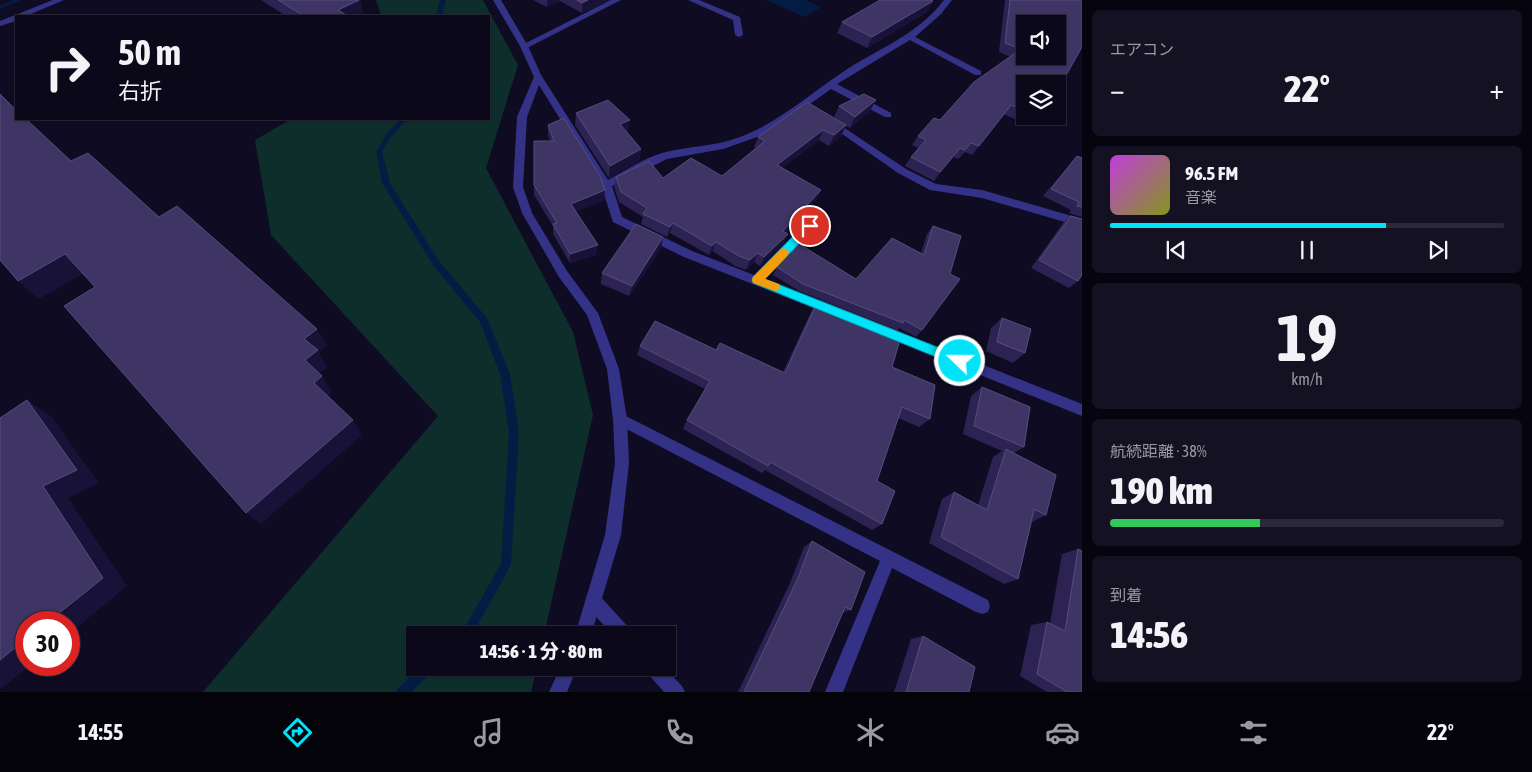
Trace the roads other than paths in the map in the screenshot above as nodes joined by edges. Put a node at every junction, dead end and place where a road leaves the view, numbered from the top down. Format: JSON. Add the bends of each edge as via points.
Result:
{"nodes":[{"id":1,"x":60,"y":0,"type":"edge"},
{"id":2,"x":497,"y":0,"type":"edge"},
{"id":3,"x":617,"y":0,"type":"edge"},
{"id":4,"x":692,"y":0,"type":"edge"},
{"id":5,"x":948,"y":0,"type":"edge"},
{"id":6,"x":22,"y":15,"type":"edge"},
{"id":7,"x":15,"y":18,"type":"edge"},
{"id":8,"x":0,"y":24,"type":"edge"},
{"id":9,"x":740,"y":35,"type":"dead end"},
{"id":10,"x":910,"y":37,"type":"junction"},
{"id":11,"x":524,"y":46,"type":"junction"},
{"id":12,"x":978,"y":73,"type":"dead end"},
{"id":13,"x":538,"y":77,"type":"junction"},
{"id":14,"x":831,"y":85,"type":"junction"},
{"id":15,"x":814,"y":110,"type":"junction"},
{"id":16,"x":888,"y":115,"type":"dead end"},
{"id":17,"x":606,"y":185,"type":"junction"},
{"id":18,"x":1082,"y":223,"type":"edge"},
{"id":19,"x":810,"y":226,"type":"dead end"},
{"id":20,"x":757,"y":280,"type":"junction"},
{"id":21,"x":844,"y":315,"type":"edge"},
{"id":22,"x":871,"y":326,"type":"edge"},
{"id":23,"x":1082,"y":410,"type":"edge"},
{"id":24,"x":620,"y":418,"type":"junction"},
{"id":25,"x":889,"y":557,"type":"junction"},
{"id":26,"x":594,"y":601,"type":"junction"},
{"id":27,"x":982,"y":606,"type":"dead end"},
{"id":28,"x":586,"y":626,"type":"edge"},
{"id":29,"x":616,"y":626,"type":"edge"},
{"id":30,"x":565,"y":676,"type":"edge"},
{"id":31,"x":661,"y":676,"type":"edge"},
{"id":32,"x":558,"y":692,"type":"edge"},
{"id":33,"x":676,"y":692,"type":"edge"},
{"id":34,"x":834,"y":692,"type":"edge"}],
"edges":[{"from":1,"to":6,"type":"street"},
{"from":2,"to":11,"type":"street"},
{"from":3,"to":11,"type":"street"},
{"from":4,"to":9,"type":"street","via":[[737,20]]},
{"from":5,"to":10,"type":"street"},
{"from":7,"to":8,"type":"street"},
{"from":10,"to":12,"type":"street"},
{"from":10,"to":14,"type":"street"},
{"from":11,"to":13,"type":"street"},
{"from":13,"to":17,"type":"street"},
{"from":13,"to":24,"type":"street","via":[[522,117],[518,187],[527,213],[563,274],[592,313],[613,369]]},
{"from":14,"to":15,"type":"street"},
{"from":14,"to":16,"type":"street"},
{"from":15,"to":17,"type":"street","via":[[741,140],[662,157]]},
{"from":15,"to":18,"type":"street","via":[[902,171],[934,187],[982,194]]},
{"from":17,"to":20,"type":"street","via":[[617,219],[688,254]]},
{"from":19,"to":20,"type":"street"},
{"from":20,"to":21,"type":"street"},
{"from":22,"to":23,"type":"street"},
{"from":24,"to":25,"type":"street"},
{"from":24,"to":26,"type":"street","via":[[622,463],[613,535]]},
{"from":25,"to":27,"type":"street"},
{"from":25,"to":34,"type":"street"},
{"from":26,"to":28,"type":"street"},
{"from":26,"to":29,"type":"street"},
{"from":30,"to":32,"type":"street"},
{"from":31,"to":33,"type":"street"}]}
